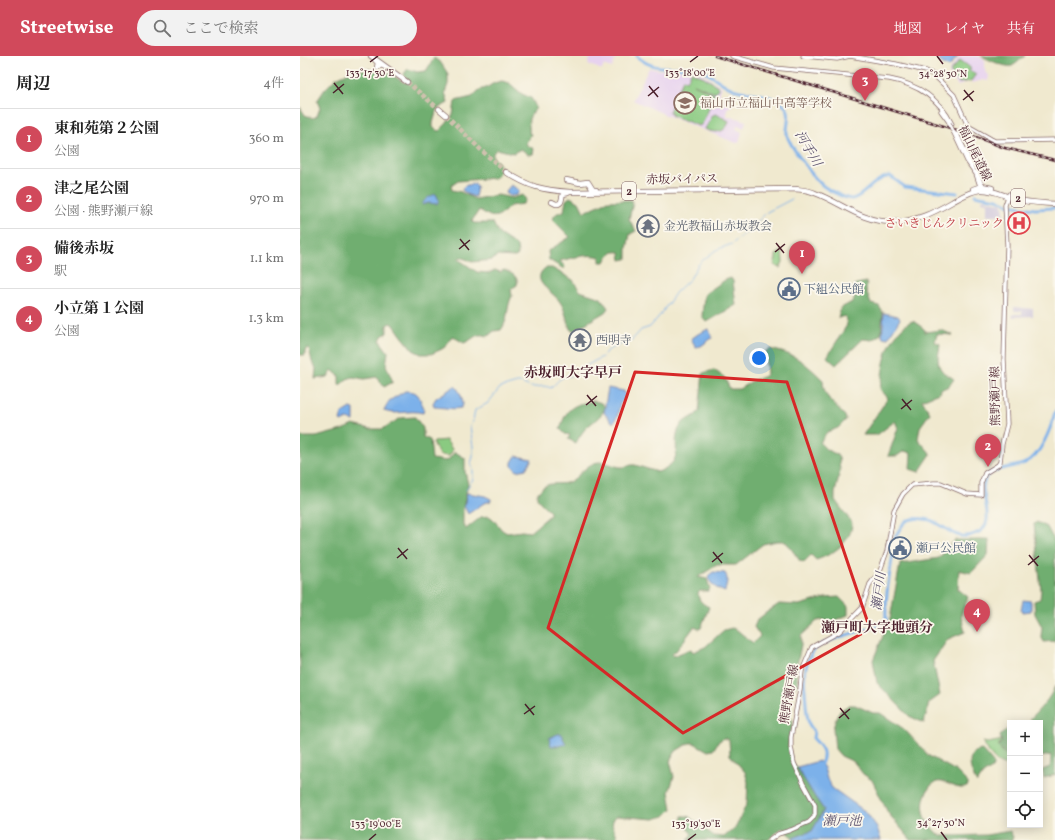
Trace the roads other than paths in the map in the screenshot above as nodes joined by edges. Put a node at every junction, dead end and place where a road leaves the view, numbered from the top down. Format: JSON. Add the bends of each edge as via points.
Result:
{"nodes":[{"id":1,"x":732,"y":56,"type":"edge"},
{"id":2,"x":803,"y":56,"type":"edge"},
{"id":3,"x":375,"y":59,"type":"edge"},
{"id":4,"x":402,"y":78,"type":"junction"},
{"id":5,"x":407,"y":82,"type":"tunnel mouth"},
{"id":6,"x":439,"y":109,"type":"tunnel mouth"},
{"id":7,"x":446,"y":115,"type":"tunnel mouth"},
{"id":8,"x":1055,"y":140,"type":"edge"},
{"id":9,"x":566,"y":180,"type":"dead end"},
{"id":10,"x":523,"y":181,"type":"dead end"},
{"id":11,"x":590,"y":184,"type":"junction"},
{"id":12,"x":533,"y":186,"type":"junction"},
{"id":13,"x":981,"y":188,"type":"junction"},
{"id":14,"x":726,"y":189,"type":"junction"},
{"id":15,"x":555,"y":191,"type":"junction"},
{"id":16,"x":570,"y":191,"type":"junction"},
{"id":17,"x":598,"y":191,"type":"junction"},
{"id":18,"x":590,"y":192,"type":"junction"},
{"id":19,"x":562,"y":196,"type":"junction"},
{"id":20,"x":1008,"y":197,"type":"junction"},
{"id":21,"x":552,"y":202,"type":"dead end"},
{"id":22,"x":1055,"y":203,"type":"edge"},
{"id":23,"x":770,"y":840,"type":"edge"}],
"edges":[{"from":1,"to":13,"type":"main road","name":"福山尾道線","bridge":true,"via":[[774,68],[902,81],[920,89],[950,123]]},
{"from":2,"to":8,"type":"main road","via":[[837,59],[850,56],[922,69],[934,75],[951,92],[968,126],[991,140]]},
{"from":3,"to":4,"type":"highway"},
{"from":3,"to":4,"type":"highway","via":[[377,67],[383,66]]},
{"from":4,"to":5,"type":"highway"},
{"from":6,"to":7,"type":"highway"},
{"from":9,"to":11,"type":"highway"},
{"from":10,"to":12,"type":"highway","name":"赤坂バイパス","number":"2"},
{"from":11,"to":16,"type":"highway","via":[[587,190]]},
{"from":11,"to":17,"type":"highway","via":[[593,190]]},
{"from":12,"to":15,"type":"highway","name":"赤坂バイパス","number":"2"},
{"from":12,"to":16,"type":"highway","name":"赤坂バイパス","number":"2"},
{"from":13,"to":14,"type":"highway","name":"赤坂バイパス","number":"2","via":[[926,216],[892,222],[857,215],[814,192],[772,188]]},
{"from":13,"to":20,"type":"highway","number":"2","via":[[991,188]]},
{"from":14,"to":17,"type":"highway","name":"赤坂バイパス","number":"2"},
{"from":14,"to":18,"type":"highway","name":"赤坂バイパス","number":"2"},
{"from":15,"to":18,"type":"highway","name":"赤坂バイパス","number":"2"},
{"from":15,"to":19,"type":"highway"},
{"from":16,"to":17,"type":"highway","name":"赤坂バイパス","number":"2"},
{"from":18,"to":19,"type":"highway","via":[[565,193]]},
{"from":19,"to":21,"type":"highway","via":[[559,204]]},
{"from":20,"to":22,"type":"highway","number":"2"},
{"from":20,"to":23,"type":"main road","name":"熊野瀬戸線","via":[[1005,205],[1007,245],[1004,359],[1007,424],[1000,462],[985,473],[981,483],[981,494],[967,494],[941,483],[912,486],[903,494],[894,510],[889,543],[880,571],[870,584],[862,608],[840,632],[812,647],[802,671],[791,747],[794,763],[815,805],[815,814],[805,824],[778,834]]}]}
